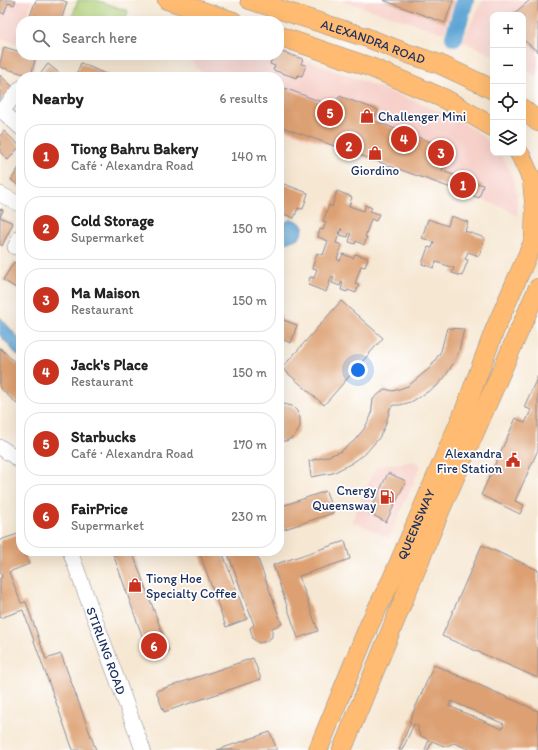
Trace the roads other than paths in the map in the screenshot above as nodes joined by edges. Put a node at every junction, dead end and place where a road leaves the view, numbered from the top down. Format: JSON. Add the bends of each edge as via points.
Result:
{"nodes":[{"id":1,"x":167,"y":0,"type":"edge"},
{"id":2,"x":250,"y":0,"type":"edge"},
{"id":3,"x":217,"y":16,"type":"edge"},
{"id":4,"x":284,"y":38,"type":"edge"},
{"id":5,"x":446,"y":68,"type":"junction"},
{"id":6,"x":490,"y":88,"type":"edge"},
{"id":7,"x":16,"y":94,"type":"edge"},
{"id":8,"x":445,"y":99,"type":"junction"},
{"id":9,"x":526,"y":109,"type":"edge"},
{"id":10,"x":1,"y":110,"type":"edge"},
{"id":11,"x":526,"y":111,"type":"edge"},
{"id":12,"x":538,"y":112,"type":"edge"},
{"id":13,"x":538,"y":122,"type":"edge"},
{"id":14,"x":16,"y":124,"type":"edge"},
{"id":15,"x":490,"y":125,"type":"edge"},
{"id":16,"x":526,"y":151,"type":"edge"},
{"id":17,"x":521,"y":156,"type":"edge"},
{"id":18,"x":538,"y":160,"type":"edge"},
{"id":19,"x":0,"y":194,"type":"edge"},
{"id":20,"x":16,"y":203,"type":"edge"},
{"id":21,"x":536,"y":235,"type":"edge"},
{"id":22,"x":538,"y":288,"type":"edge"},
{"id":23,"x":0,"y":447,"type":"edge"},
{"id":24,"x":16,"y":458,"type":"edge"},
{"id":25,"x":72,"y":556,"type":"edge"},
{"id":26,"x":143,"y":750,"type":"edge"},
{"id":27,"x":318,"y":750,"type":"edge"},
{"id":28,"x":342,"y":750,"type":"edge"}],
"edges":[{"from":1,"to":3,"type":"main road"},
{"from":2,"to":5,"type":"main road","name":"ALEXANDRA ROAD","via":[[365,37]]},
{"from":4,"to":8,"type":"main road","name":"ALEXANDRA ROAD","via":[[370,67]]},
{"from":5,"to":6,"type":"main road","name":"ALEXANDRA ROAD"},
{"from":5,"to":8,"type":"main road","via":[[455,86]]},
{"from":7,"to":10,"type":"street"},
{"from":8,"to":15,"type":"main road","name":"ALEXANDRA ROAD"},
{"from":9,"to":12,"type":"main road"},
{"from":10,"to":14,"type":"street"},
{"from":11,"to":13,"type":"main road"},
{"from":16,"to":18,"type":"main road"},
{"from":17,"to":21,"type":"main road","name":"QUEENSWAY","via":[[532,180]]},
{"from":19,"to":20,"type":"street"},
{"from":21,"to":27,"type":"main road","name":"QUEENSWAY","via":[[495,329],[464,412],[370,623]]},
{"from":22,"to":28,"type":"main road","name":"QUEENSWAY","via":[[440,511]]},
{"from":23,"to":24,"type":"street"},
{"from":25,"to":26,"type":"street","name":"STIRLING ROAD"}]}
